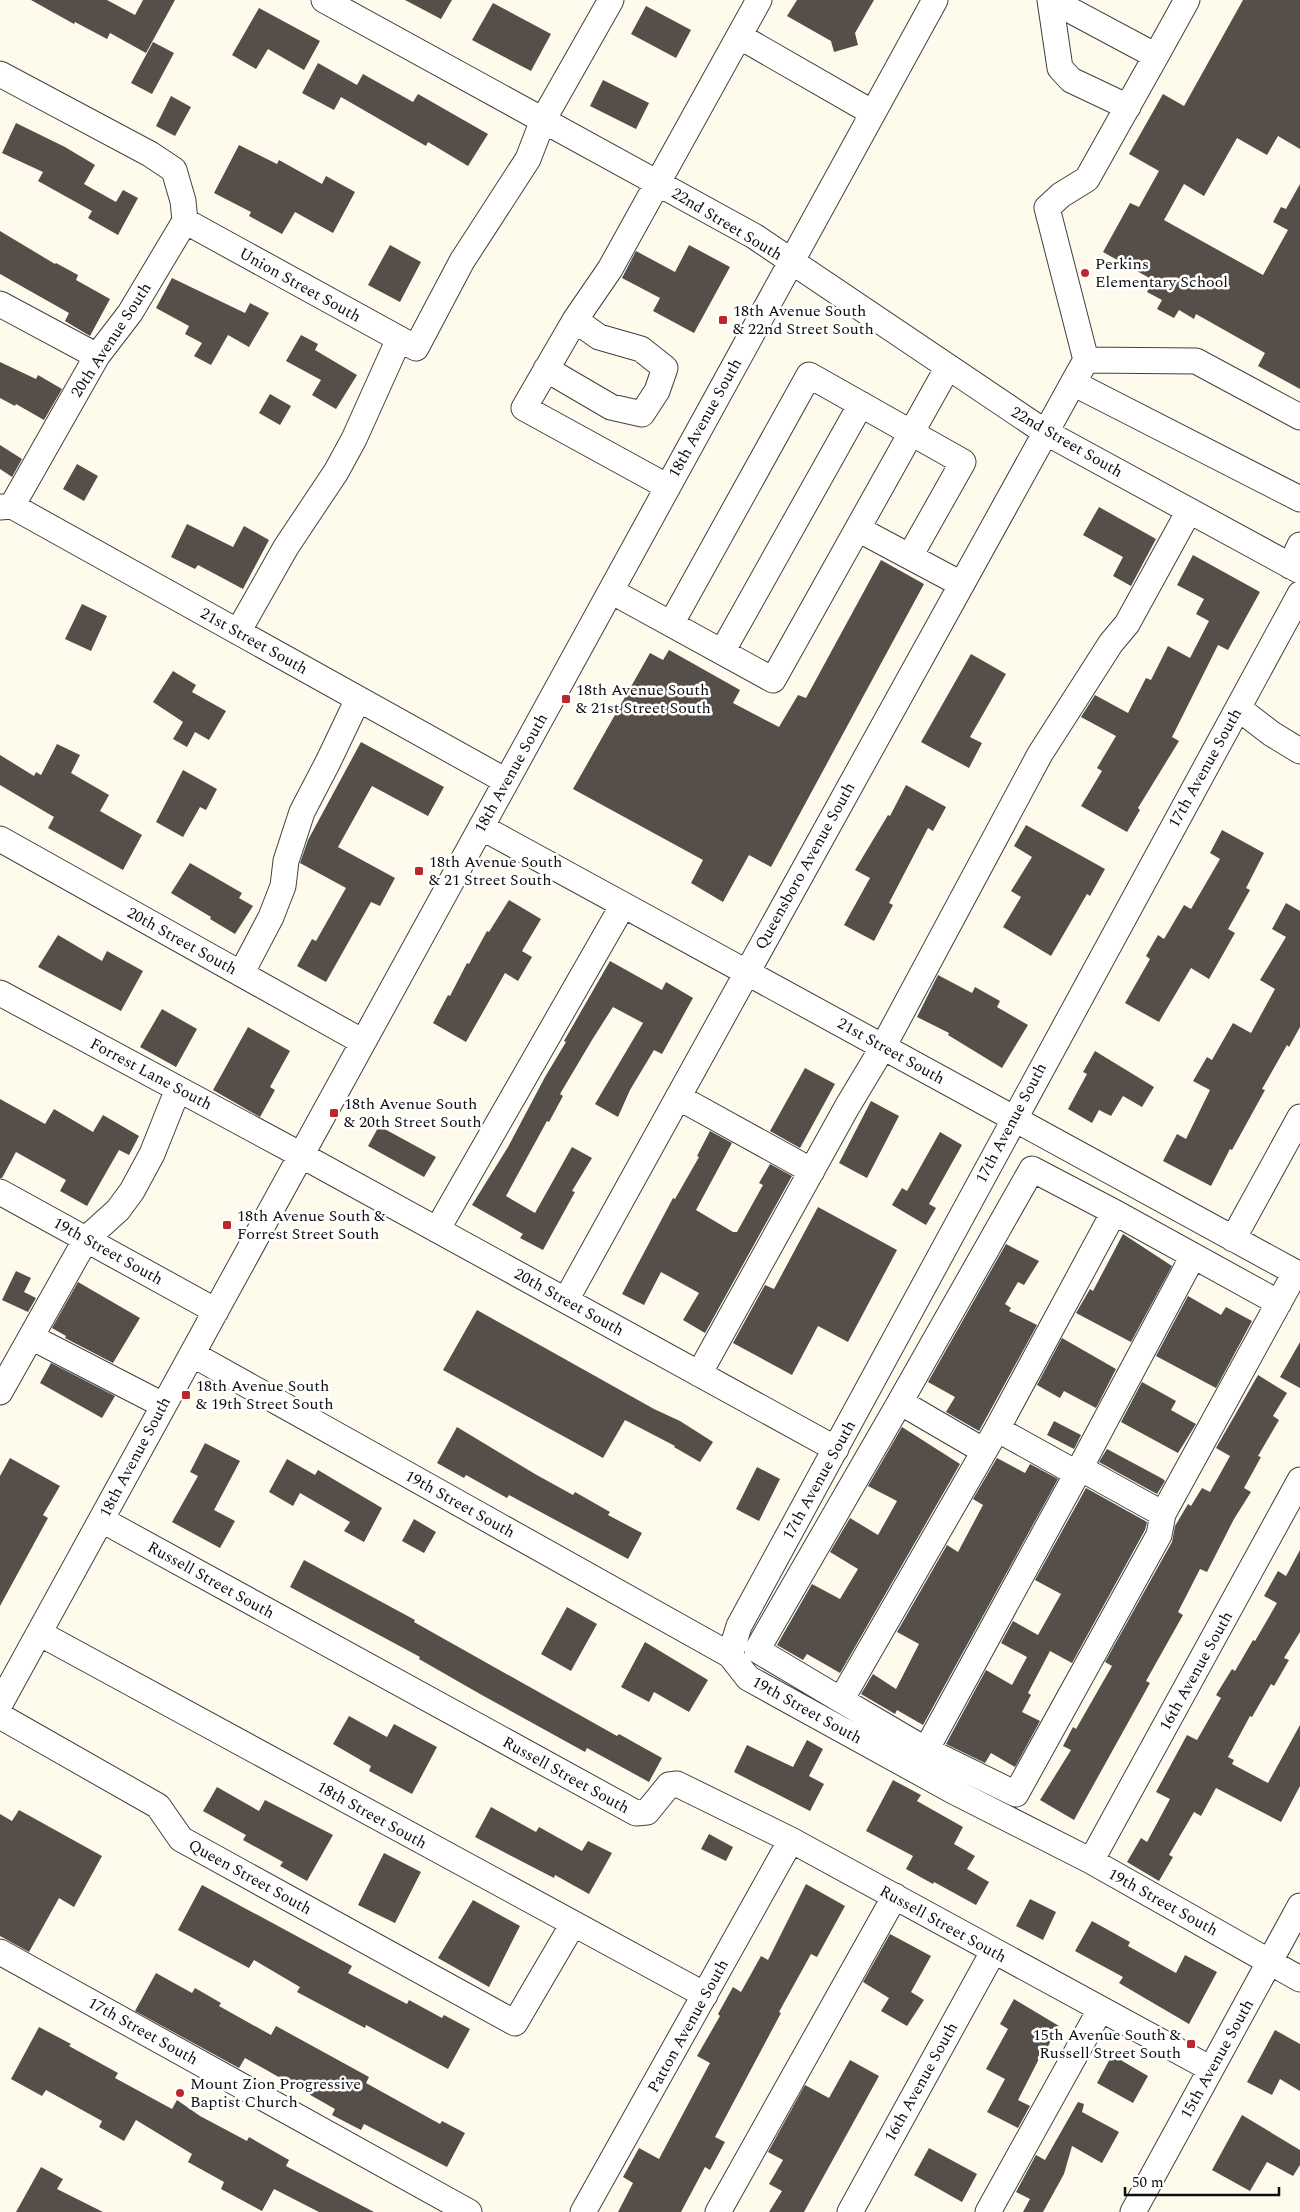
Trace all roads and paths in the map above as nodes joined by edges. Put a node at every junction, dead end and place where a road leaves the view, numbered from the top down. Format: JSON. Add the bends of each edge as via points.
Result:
{"nodes":[{"id":1,"x":611,"y":0,"type":"edge"},
{"id":2,"x":759,"y":0,"type":"edge"},
{"id":3,"x":935,"y":0,"type":"edge"},
{"id":4,"x":1050,"y":0,"type":"edge"},
{"id":5,"x":1060,"y":0,"type":"edge"},
{"id":6,"x":1183,"y":1,"type":"edge"},
{"id":7,"x":335,"y":3,"type":"edge"},
{"id":8,"x":739,"y":36,"type":"junction"},
{"id":9,"x":1156,"y":56,"type":"junction"},
{"id":10,"x":0,"y":74,"type":"edge"},
{"id":11,"x":1128,"y":107,"type":"junction"},
{"id":12,"x":873,"y":113,"type":"junction"},
{"id":13,"x":543,"y":120,"type":"junction"},
{"id":14,"x":658,"y":183,"type":"junction"},
{"id":15,"x":185,"y":221,"type":"junction"},
{"id":16,"x":791,"y":262,"type":"junction"},
{"id":17,"x":0,"y":304,"type":"edge"},
{"id":18,"x":575,"y":320,"type":"junction"},
{"id":19,"x":407,"y":344,"type":"junction"},
{"id":20,"x":97,"y":356,"type":"junction"},
{"id":21,"x":1086,"y":360,"type":"junction"},
{"id":22,"x":948,"y":367,"type":"junction"},
{"id":23,"x":546,"y":369,"type":"junction"},
{"id":24,"x":1073,"y":383,"type":"junction"},
{"id":25,"x":861,"y":404,"type":"junction"},
{"id":26,"x":1300,"y":417,"type":"edge"},
{"id":27,"x":912,"y":432,"type":"junction"},
{"id":28,"x":1045,"y":432,"type":"junction"},
{"id":29,"x":668,"y":487,"type":"junction"},
{"id":30,"x":1300,"y":499,"type":"edge"},
{"id":31,"x":6,"y":507,"type":"edge"},
{"id":32,"x":1189,"y":510,"type":"junction"},
{"id":33,"x":858,"y":528,"type":"junction"},
{"id":34,"x":910,"y":556,"type":"junction"},
{"id":35,"x":1297,"y":561,"type":"edge"},
{"id":36,"x":961,"y":584,"type":"junction"},
{"id":37,"x":611,"y":591,"type":"junction"},
{"id":38,"x":1300,"y":594,"type":"edge"},
{"id":39,"x":671,"y":624,"type":"junction"},
{"id":40,"x":238,"y":632,"type":"junction"},
{"id":41,"x":722,"y":652,"type":"junction"},
{"id":42,"x":358,"y":698,"type":"junction"},
{"id":43,"x":1238,"y":708,"type":"junction"},
{"id":44,"x":1300,"y":751,"type":"edge"},
{"id":45,"x":506,"y":781,"type":"junction"},
{"id":46,"x":481,"y":827,"type":"junction"},
{"id":47,"x":0,"y":839,"type":"edge"},
{"id":48,"x":623,"y":905,"type":"junction"},
{"id":49,"x":746,"y":972,"type":"junction"},
{"id":50,"x":241,"y":974,"type":"junction"},
{"id":51,"x":0,"y":993,"type":"edge"},
{"id":52,"x":363,"y":1042,"type":"junction"},
{"id":53,"x":883,"y":1047,"type":"junction"},
{"id":54,"x":178,"y":1089,"type":"junction"},
{"id":55,"x":678,"y":1097,"type":"junction"},
{"id":56,"x":1300,"y":1117,"type":"edge"},
{"id":57,"x":1013,"y":1118,"type":"junction"},
{"id":58,"x":302,"y":1155,"type":"junction"},
{"id":59,"x":812,"y":1171,"type":"junction"},
{"id":60,"x":0,"y":1192,"type":"edge"},
{"id":61,"x":1114,"y":1212,"type":"junction"},
{"id":62,"x":437,"y":1230,"type":"junction"},
{"id":63,"x":86,"y":1239,"type":"junction"},
{"id":64,"x":1233,"y":1240,"type":"junction"},
{"id":65,"x":1193,"y":1256,"type":"junction"},
{"id":66,"x":1298,"y":1274,"type":"edge"},
{"id":67,"x":566,"y":1300,"type":"junction"},
{"id":68,"x":1279,"y":1303,"type":"junction"},
{"id":69,"x":216,"y":1311,"type":"junction"},
{"id":70,"x":31,"y":1337,"type":"junction"},
{"id":71,"x":192,"y":1354,"type":"junction"},
{"id":72,"x":699,"y":1374,"type":"junction"},
{"id":73,"x":0,"y":1392,"type":"edge"},
{"id":74,"x":900,"y":1402,"type":"junction"},
{"id":75,"x":163,"y":1405,"type":"junction"},
{"id":76,"x":997,"y":1429,"type":"junction"},
{"id":77,"x":836,"y":1449,"type":"junction"},
{"id":78,"x":984,"y":1451,"type":"junction"},
{"id":79,"x":1078,"y":1471,"type":"junction"},
{"id":80,"x":1300,"y":1480,"type":"edge"},
{"id":81,"x":1163,"y":1514,"type":"junction"},
{"id":82,"x":102,"y":1520,"type":"junction"},
{"id":83,"x":39,"y":1633,"type":"junction"},
{"id":84,"x":730,"y":1655,"type":"junction"},
{"id":85,"x":841,"y":1700,"type":"junction"},
{"id":86,"x":0,"y":1704,"type":"edge"},
{"id":87,"x":0,"y":1716,"type":"edge"},
{"id":88,"x":926,"y":1750,"type":"junction"},
{"id":89,"x":792,"y":1840,"type":"junction"},
{"id":90,"x":1091,"y":1861,"type":"junction"},
{"id":91,"x":895,"y":1896,"type":"junction"},
{"id":92,"x":1300,"y":1906,"type":"edge"},
{"id":93,"x":573,"y":1924,"type":"junction"},
{"id":94,"x":0,"y":1952,"type":"edge"},
{"id":95,"x":993,"y":1952,"type":"junction"},
{"id":96,"x":1270,"y":1962,"type":"junction"},
{"id":97,"x":1300,"y":1979,"type":"edge"},
{"id":98,"x":705,"y":1995,"type":"junction"},
{"id":99,"x":1100,"y":2010,"type":"junction"},
{"id":100,"x":1211,"y":2069,"type":"junction"},
{"id":101,"x":455,"y":2209,"type":"edge"},
{"id":102,"x":584,"y":2212,"type":"edge"},
{"id":103,"x":718,"y":2212,"type":"edge"},
{"id":104,"x":850,"y":2212,"type":"edge"},
{"id":105,"x":988,"y":2212,"type":"edge"},
{"id":106,"x":1133,"y":2212,"type":"edge"}],
"edges":[{"from":1,"to":13,"type":"street"},
{"from":2,"to":8,"type":"street"},
{"from":3,"to":12,"type":"street","name":"18th Avenue South"},
{"from":4,"to":11,"type":"street","via":[[1060,68],[1071,80]]},
{"from":5,"to":9,"type":"street","via":[[1070,10]]},
{"from":6,"to":9,"type":"street"},
{"from":7,"to":13,"type":"street","name":"22nd Street South"},
{"from":8,"to":12,"type":"street"},
{"from":8,"to":14,"type":"street"},
{"from":9,"to":11,"type":"street"},
{"from":10,"to":15,"type":"street","via":[[174,170]]},
{"from":11,"to":21,"type":"street","via":[[1087,179],[1047,208]]},
{"from":12,"to":16,"type":"street","name":"18th Avenue South"},
{"from":13,"to":14,"type":"street","name":"22nd Street South"},
{"from":13,"to":19,"type":"street","via":[[528,159]]},
{"from":14,"to":16,"type":"street","name":"22nd Street South","via":[[754,236]]},
{"from":14,"to":18,"type":"street","via":[[610,269]]},
{"from":15,"to":19,"type":"street","name":"Union Street South"},
{"from":15,"to":20,"type":"street","name":"20th Avenue South","via":[[130,313]]},
{"from":16,"to":22,"type":"street","name":"22nd Street South"},
{"from":16,"to":29,"type":"street","name":"18th Avenue South"},
{"from":17,"to":20,"type":"street"},
{"from":18,"to":23,"type":"street"},
{"from":18,"to":23,"type":"street","via":[[599,337],[641,349],[665,368],[657,391],[642,414],[611,407]]},
{"from":19,"to":40,"type":"street","via":[[336,472],[286,547]]},
{"from":20,"to":31,"type":"street","name":"20th Avenue South"},
{"from":21,"to":24,"type":"street","name":"Queensboro Avenue South"},
{"from":21,"to":26,"type":"street","via":[[1196,361]]},
{"from":22,"to":27,"type":"street"},
{"from":22,"to":28,"type":"street","name":"22nd Street South"},
{"from":23,"to":29,"type":"street","via":[[524,408]]},
{"from":24,"to":28,"type":"street","name":"Queensboro Avenue South"},
{"from":24,"to":30,"type":"street"},
{"from":25,"to":27,"type":"street"},
{"from":25,"to":39,"type":"street","via":[[809,375]]},
{"from":25,"to":41,"type":"street"},
{"from":27,"to":33,"type":"street"},
{"from":27,"to":34,"type":"street","via":[[963,462]]},
{"from":28,"to":32,"type":"street","name":"22nd Street South"},
{"from":28,"to":36,"type":"street","name":"Queensboro Avenue South"},
{"from":29,"to":37,"type":"street","name":"18th Avenue South"},
{"from":31,"to":40,"type":"street","name":"21st Street South"},
{"from":32,"to":35,"type":"street","name":"22nd Street South"},
{"from":32,"to":53,"type":"street","via":[[1127,624],[1111,643],[1040,754]]},
{"from":33,"to":34,"type":"street"},
{"from":33,"to":41,"type":"street","via":[[772,680]]},
{"from":34,"to":36,"type":"street"},
{"from":36,"to":49,"type":"street","name":"Queensboro Avenue South"},
{"from":37,"to":39,"type":"street"},
{"from":37,"to":45,"type":"street","name":"18th Avenue South"},
{"from":38,"to":43,"type":"street","name":"17th Avenue South"},
{"from":39,"to":41,"type":"street"},
{"from":40,"to":42,"type":"street","name":"21st Street South"},
{"from":42,"to":45,"type":"street","name":"21st Street South"},
{"from":42,"to":50,"type":"street","via":[[302,812],[286,861],[283,886],[271,917]]},
{"from":43,"to":44,"type":"street"},
{"from":43,"to":57,"type":"street","name":"17th Avenue South"},
{"from":45,"to":46,"type":"street","name":"18th Avenue South"},
{"from":46,"to":48,"type":"street","name":"21st Street South"},
{"from":46,"to":52,"type":"street","name":"18th Avenue South"},
{"from":47,"to":50,"type":"street","name":"20th Street South"},
{"from":48,"to":49,"type":"street","name":"21st Street South"},
{"from":48,"to":62,"type":"street"},
{"from":49,"to":53,"type":"street","name":"21st Street South"},
{"from":49,"to":55,"type":"street","name":"Queensboro Avenue South"},
{"from":50,"to":52,"type":"street","name":"20th Street South"},
{"from":51,"to":54,"type":"street","name":"Forrest Lane South"},
{"from":52,"to":58,"type":"street","name":"18th Avenue South"},
{"from":53,"to":57,"type":"street","name":"21st Street South"},
{"from":53,"to":59,"type":"street"},
{"from":54,"to":58,"type":"street","name":"Forrest Lane South"},
{"from":54,"to":63,"type":"street","via":[[152,1154],[132,1191],[118,1210]]},
{"from":55,"to":59,"type":"street"},
{"from":55,"to":67,"type":"street","name":"Queensboro Avenue South"},
{"from":56,"to":64,"type":"street"},
{"from":57,"to":64,"type":"street","name":"21st Street South"},
{"from":57,"to":77,"type":"street","name":"17th Avenue South"},
{"from":58,"to":62,"type":"street","name":"20th Street South"},
{"from":58,"to":69,"type":"street","name":"18th Avenue South"},
{"from":59,"to":72,"type":"street"},
{"from":60,"to":63,"type":"street","name":"19th Street South"},
{"from":61,"to":65,"type":"street"},
{"from":61,"to":74,"type":"street","via":[[1032,1169]]},
{"from":61,"to":76,"type":"street"},
{"from":62,"to":67,"type":"street","name":"20th Street South"},
{"from":63,"to":69,"type":"street","name":"19th Street South"},
{"from":63,"to":70,"type":"street"},
{"from":64,"to":66,"type":"street","name":"21st Street South"},
{"from":65,"to":68,"type":"street"},
{"from":65,"to":79,"type":"street"},
{"from":66,"to":68,"type":"street"},
{"from":67,"to":72,"type":"street","name":"20th Street South"},
{"from":68,"to":81,"type":"street"},
{"from":69,"to":71,"type":"street","name":"18th Avenue South"},
{"from":70,"to":73,"type":"street"},
{"from":70,"to":75,"type":"street"},
{"from":71,"to":75,"type":"street","name":"18th Avenue South"},
{"from":71,"to":84,"type":"street","name":"19th Street South"},
{"from":72,"to":77,"type":"street","name":"20th Street South"},
{"from":74,"to":78,"type":"street"},
{"from":74,"to":85,"type":"street","via":[[757,1650]]},
{"from":75,"to":82,"type":"street","name":"18th Avenue South"},
{"from":76,"to":78,"type":"street"},
{"from":76,"to":79,"type":"street"},
{"from":77,"to":84,"type":"street","name":"17th Avenue South","via":[[739,1626]]},
{"from":78,"to":85,"type":"street"},
{"from":79,"to":81,"type":"street"},
{"from":79,"to":88,"type":"street"},
{"from":80,"to":90,"type":"street","name":"16th Avenue South"},
{"from":81,"to":88,"type":"street","via":[[1159,1534],[1016,1794]]},
{"from":82,"to":83,"type":"street","name":"18th Avenue South"},
{"from":82,"to":89,"type":"street","name":"Russell Street South","via":[[636,1813],[647,1812],[669,1785],[677,1784]]},
{"from":83,"to":86,"type":"street","name":"18th Avenue South"},
{"from":83,"to":93,"type":"street","name":"18th Street South"},
{"from":84,"to":90,"type":"street","name":"19th Street South","via":[[748,1678],[953,1791]]},
{"from":85,"to":88,"type":"street"},
{"from":87,"to":93,"type":"street","name":"Queen Street South","via":[[158,1806],[181,1839],[515,2023]]},
{"from":89,"to":91,"type":"street","name":"Russell Street South"},
{"from":89,"to":98,"type":"street","name":"Patton Avenue South"},
{"from":90,"to":96,"type":"street","name":"19th Street South"},
{"from":91,"to":95,"type":"street","name":"Russell Street South"},
{"from":91,"to":103,"type":"street"},
{"from":92,"to":96,"type":"street","name":"15th Avenue South"},
{"from":93,"to":98,"type":"street","name":"18th Street South"},
{"from":94,"to":101,"type":"street","name":"17th Street South"},
{"from":95,"to":99,"type":"street","name":"Russell Street South"},
{"from":95,"to":104,"type":"street","name":"16th Avenue South"},
{"from":96,"to":97,"type":"street","name":"19th Street South"},
{"from":96,"to":100,"type":"street","name":"15th Avenue South"},
{"from":98,"to":102,"type":"street","name":"Patton Avenue South"},
{"from":99,"to":100,"type":"street","name":"Russell Street South"},
{"from":99,"to":105,"type":"street"},
{"from":100,"to":106,"type":"street","name":"15th Avenue South"}]}
